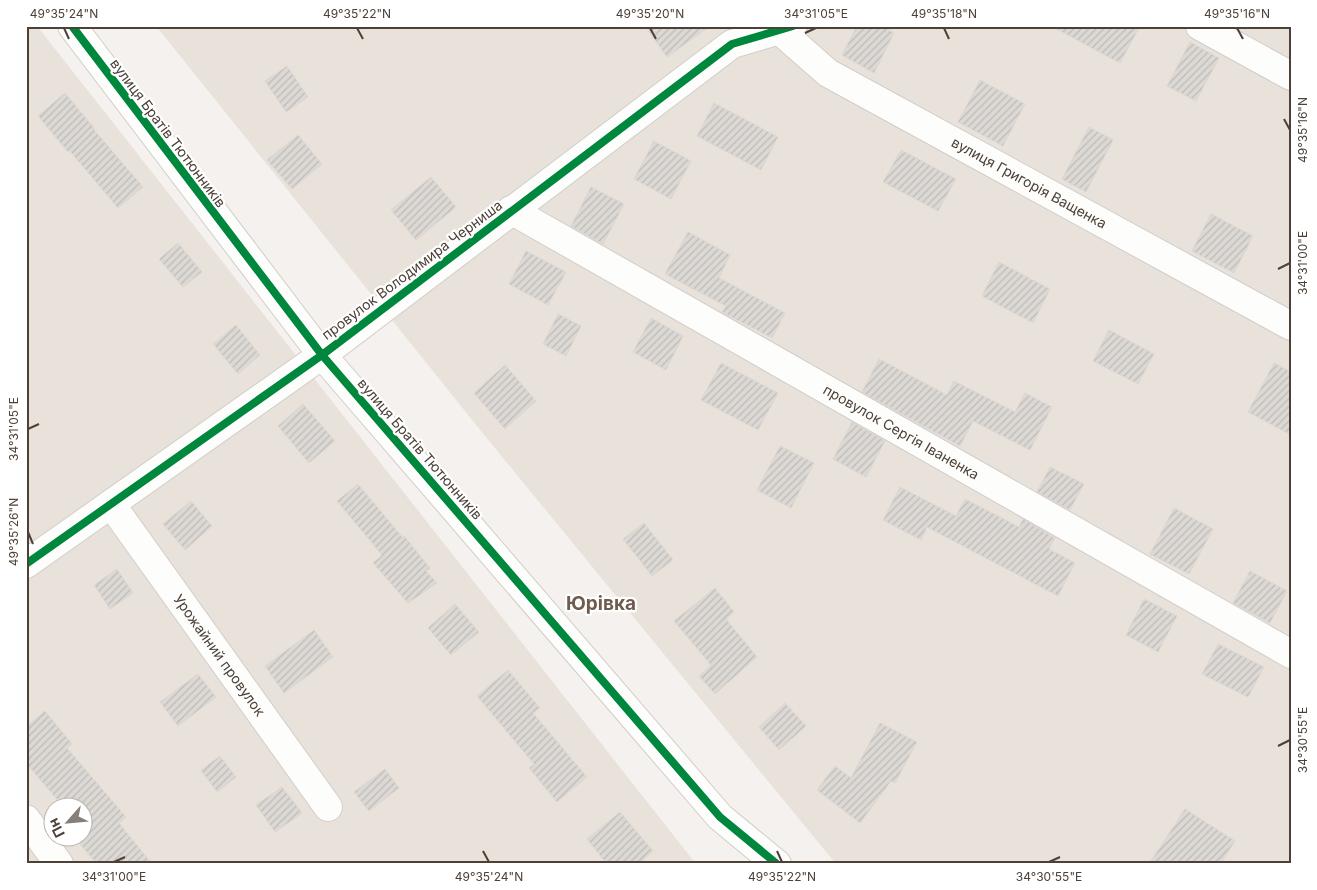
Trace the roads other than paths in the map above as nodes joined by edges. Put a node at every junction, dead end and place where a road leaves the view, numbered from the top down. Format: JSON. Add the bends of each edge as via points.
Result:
{"nodes":[{"id":1,"x":72,"y":26,"type":"edge"},
{"id":2,"x":1200,"y":26,"type":"edge"},
{"id":3,"x":782,"y":28,"type":"edge"},
{"id":4,"x":1291,"y":76,"type":"edge"},
{"id":5,"x":511,"y":210,"type":"junction"},
{"id":6,"x":1291,"y":326,"type":"edge"},
{"id":7,"x":322,"y":355,"type":"junction"},
{"id":8,"x":111,"y":504,"type":"junction"},
{"id":9,"x":26,"y":564,"type":"edge"},
{"id":10,"x":1291,"y":654,"type":"edge"},
{"id":11,"x":328,"y":807,"type":"dead end"},
{"id":12,"x":29,"y":829,"type":"edge"},
{"id":13,"x":59,"y":864,"type":"edge"},
{"id":14,"x":776,"y":864,"type":"edge"}],
"edges":[{"from":1,"to":7,"type":"street","name":"вулиця Братів Тютюнників"},
{"from":2,"to":4,"type":"street"},
{"from":3,"to":5,"type":"street","name":"провулок Володимира Черниша","via":[[732,44]]},
{"from":3,"to":6,"type":"street","name":"вулиця Григорія Ващенка","via":[[828,73]]},
{"from":5,"to":7,"type":"street","name":"провулок Володимира Черниша"},
{"from":5,"to":10,"type":"street","name":"провулок Сергія Іваненка"},
{"from":7,"to":8,"type":"street","name":"провулок Володимира Черниша"},
{"from":7,"to":14,"type":"street","name":"вулиця Братів Тютюнників","via":[[720,817]]},
{"from":8,"to":9,"type":"street","name":"провулок Володимира Черниша"},
{"from":8,"to":11,"type":"street","name":"Урожайний провулок"},
{"from":12,"to":13,"type":"street"}]}
